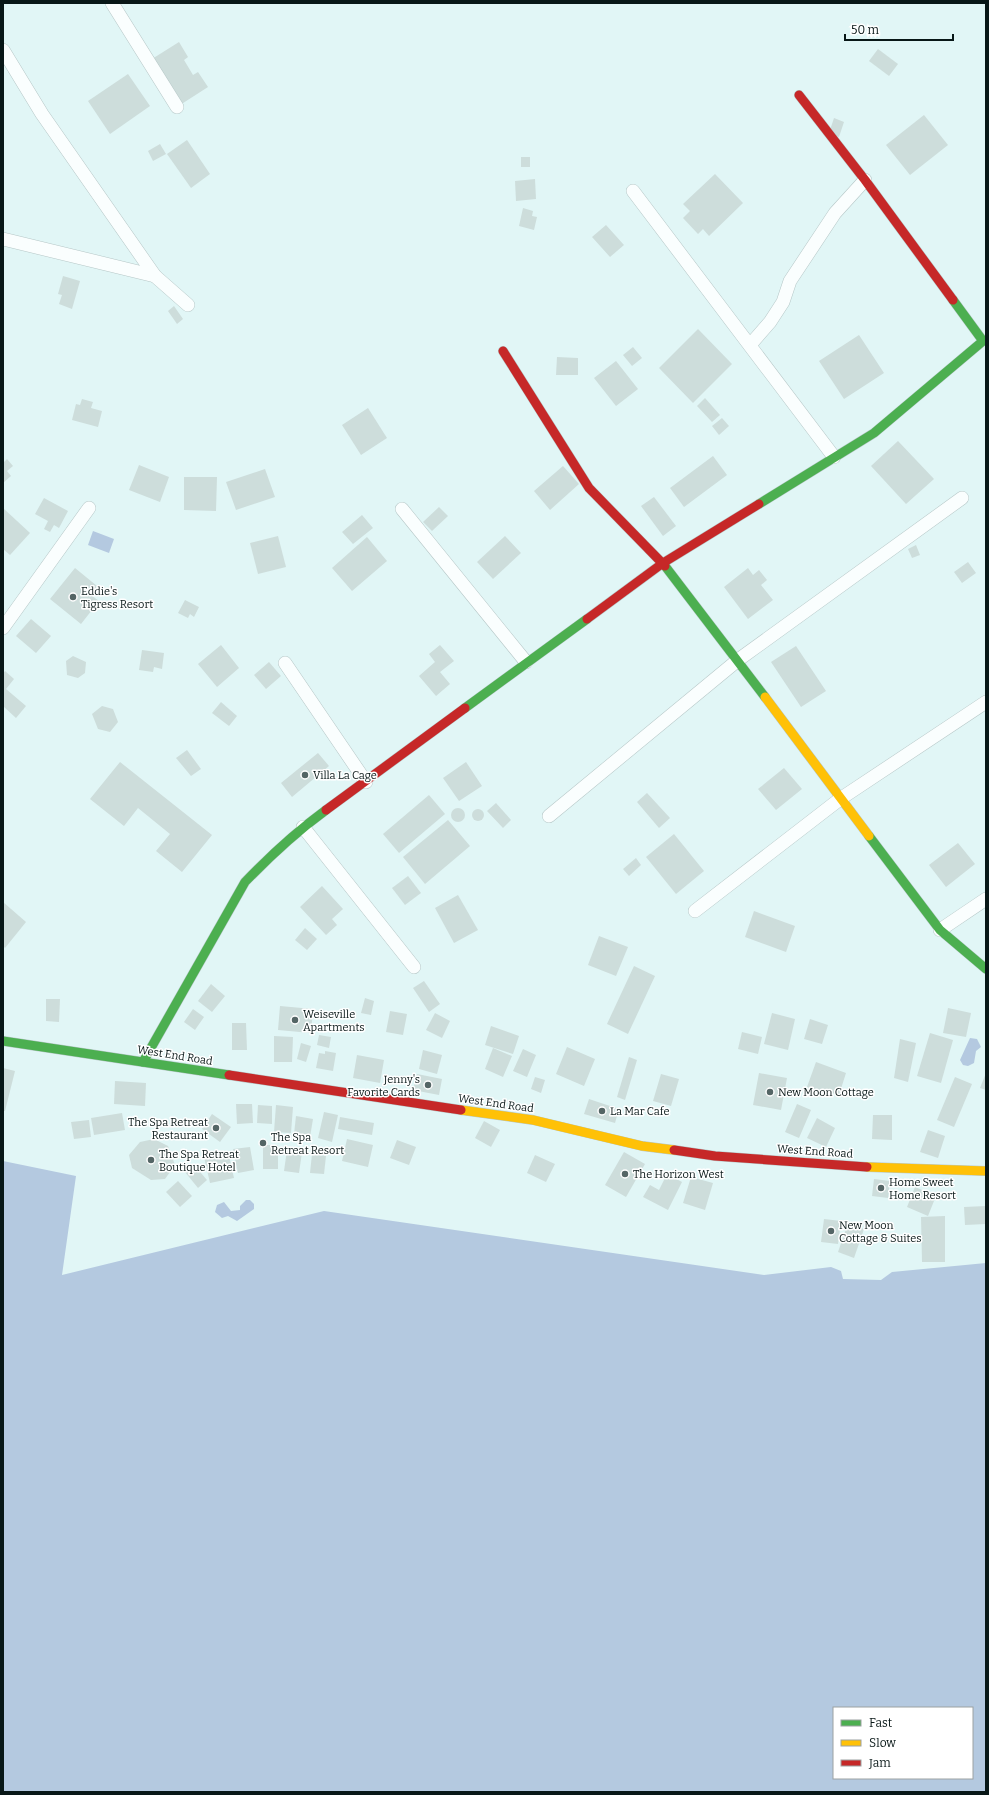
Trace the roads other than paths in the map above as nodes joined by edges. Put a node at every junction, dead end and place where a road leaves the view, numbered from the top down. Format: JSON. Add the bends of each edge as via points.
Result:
{"nodes":[{"id":1,"x":112,"y":3,"type":"edge"},
{"id":2,"x":3,"y":50,"type":"edge"},
{"id":3,"x":799,"y":95,"type":"dead end"},
{"id":4,"x":177,"y":107,"type":"dead end"},
{"id":5,"x":865,"y":180,"type":"junction"},
{"id":6,"x":633,"y":191,"type":"dead end"},
{"id":7,"x":3,"y":239,"type":"edge"},
{"id":8,"x":155,"y":276,"type":"junction"},
{"id":9,"x":188,"y":304,"type":"dead end"},
{"id":10,"x":985,"y":340,"type":"edge"},
{"id":11,"x":750,"y":345,"type":"junction"},
{"id":12,"x":504,"y":351,"type":"dead end"},
{"id":13,"x":834,"y":457,"type":"junction"},
{"id":14,"x":962,"y":498,"type":"dead end"},
{"id":15,"x":89,"y":508,"type":"dead end"},
{"id":16,"x":402,"y":509,"type":"dead end"},
{"id":17,"x":663,"y":563,"type":"junction"},
{"id":18,"x":3,"y":628,"type":"edge"},
{"id":19,"x":738,"y":660,"type":"junction"},
{"id":20,"x":526,"y":662,"type":"junction"},
{"id":21,"x":284,"y":663,"type":"dead end"},
{"id":22,"x":986,"y":702,"type":"edge"},
{"id":23,"x":366,"y":782,"type":"junction"},
{"id":24,"x":840,"y":799,"type":"junction"},
{"id":25,"x":549,"y":816,"type":"dead end"},
{"id":26,"x":303,"y":827,"type":"junction"},
{"id":27,"x":986,"y":899,"type":"edge"},
{"id":28,"x":695,"y":911,"type":"dead end"},
{"id":29,"x":940,"y":930,"type":"junction"},
{"id":30,"x":414,"y":967,"type":"dead end"},
{"id":31,"x":986,"y":969,"type":"edge"},
{"id":32,"x":3,"y":1041,"type":"edge"},
{"id":33,"x":143,"y":1062,"type":"junction"},
{"id":34,"x":986,"y":1171,"type":"edge"}],
"edges":[{"from":1,"to":4,"type":"street"},
{"from":2,"to":8,"type":"street","via":[[42,114]]},
{"from":3,"to":5,"type":"street"},
{"from":5,"to":10,"type":"street"},
{"from":5,"to":11,"type":"street","via":[[835,213],[790,281],[783,302]]},
{"from":6,"to":11,"type":"street"},
{"from":7,"to":8,"type":"street"},
{"from":8,"to":9,"type":"street"},
{"from":10,"to":13,"type":"street","via":[[874,434]]},
{"from":11,"to":13,"type":"street"},
{"from":12,"to":17,"type":"street","via":[[589,488]]},
{"from":13,"to":17,"type":"street"},
{"from":14,"to":19,"type":"street"},
{"from":15,"to":18,"type":"street"},
{"from":16,"to":20,"type":"street"},
{"from":17,"to":19,"type":"street"},
{"from":17,"to":20,"type":"street"},
{"from":19,"to":24,"type":"street"},
{"from":19,"to":25,"type":"street"},
{"from":20,"to":23,"type":"street"},
{"from":21,"to":23,"type":"street"},
{"from":22,"to":24,"type":"street"},
{"from":23,"to":26,"type":"street"},
{"from":24,"to":28,"type":"street"},
{"from":24,"to":29,"type":"street"},
{"from":26,"to":30,"type":"street"},
{"from":26,"to":33,"type":"street","via":[[246,882]]},
{"from":27,"to":29,"type":"street"},
{"from":29,"to":31,"type":"street"},
{"from":32,"to":33,"type":"street","name":"West End Road"},
{"from":33,"to":34,"type":"street","name":"West End Road","via":[[424,1106],[533,1120],[642,1146],[715,1156],[866,1167]]}]}
